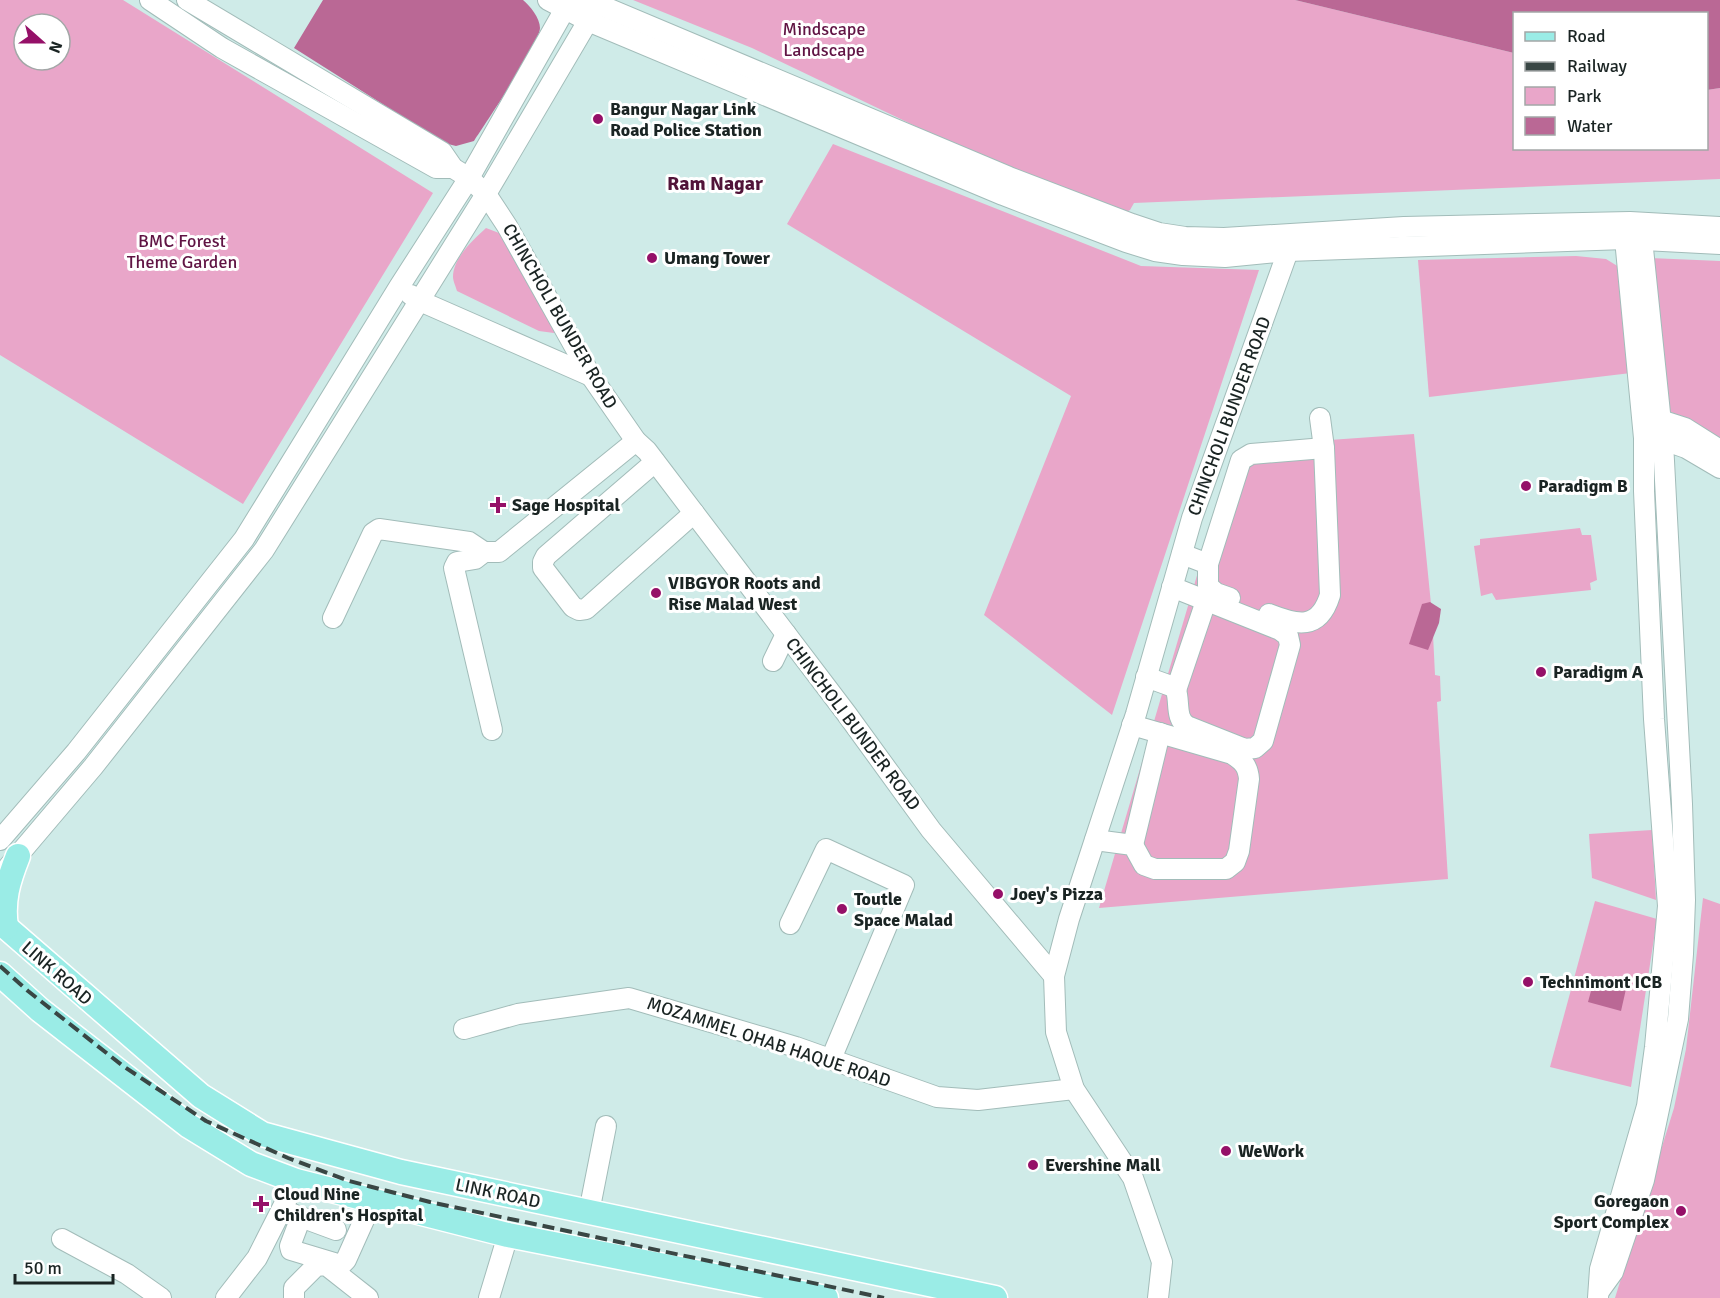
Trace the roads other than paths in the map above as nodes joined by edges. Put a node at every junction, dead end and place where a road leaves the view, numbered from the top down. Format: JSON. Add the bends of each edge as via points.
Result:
{"nodes":[{"id":1,"x":150,"y":0,"type":"edge"},
{"id":2,"x":187,"y":0,"type":"edge"},
{"id":3,"x":588,"y":0,"type":"edge"},
{"id":4,"x":556,"y":5,"type":"edge"},
{"id":5,"x":588,"y":21,"type":"junction"},
{"id":6,"x":461,"y":173,"type":"junction"},
{"id":7,"x":486,"y":194,"type":"junction"},
{"id":8,"x":1720,"y":227,"type":"edge"},
{"id":9,"x":1632,"y":233,"type":"junction"},
{"id":10,"x":1289,"y":243,"type":"junction"},
{"id":11,"x":1720,"y":244,"type":"edge"},
{"id":12,"x":399,"y":286,"type":"junction"},
{"id":13,"x":420,"y":301,"type":"junction"},
{"id":14,"x":591,"y":376,"type":"junction"},
{"id":15,"x":1652,"y":417,"type":"junction"},
{"id":16,"x":1320,"y":418,"type":"dead end"},
{"id":17,"x":1654,"y":440,"type":"junction"},
{"id":18,"x":636,"y":441,"type":"junction"},
{"id":19,"x":1324,"y":448,"type":"junction"},
{"id":20,"x":1720,"y":450,"type":"edge"},
{"id":21,"x":655,"y":462,"type":"junction"},
{"id":22,"x":1720,"y":468,"type":"edge"},
{"id":23,"x":694,"y":513,"type":"junction"},
{"id":24,"x":484,"y":552,"type":"junction"},
{"id":25,"x":1182,"y":554,"type":"junction"},
{"id":26,"x":1208,"y":564,"type":"junction"},
{"id":27,"x":1172,"y":587,"type":"junction"},
{"id":28,"x":1206,"y":601,"type":"junction"},
{"id":29,"x":333,"y":618,"type":"dead end"},
{"id":30,"x":786,"y":634,"type":"junction"},
{"id":31,"x":773,"y":661,"type":"dead end"},
{"id":32,"x":1146,"y":677,"type":"junction"},
{"id":33,"x":1176,"y":690,"type":"junction"},
{"id":34,"x":1132,"y":725,"type":"junction"},
{"id":35,"x":492,"y":730,"type":"dead end"},
{"id":36,"x":1160,"y":733,"type":"junction"},
{"id":37,"x":1682,"y":815,"type":"junction"},
{"id":38,"x":1663,"y":818,"type":"junction"},
{"id":39,"x":1095,"y":840,"type":"junction"},
{"id":40,"x":1133,"y":845,"type":"junction"},
{"id":41,"x":6,"y":846,"type":"edge"},
{"id":42,"x":0,"y":876,"type":"edge"},
{"id":43,"x":790,"y":924,"type":"dead end"},
{"id":44,"x":3,"y":925,"type":"edge"},
{"id":45,"x":1,"y":976,"type":"edge"},
{"id":46,"x":1054,"y":976,"type":"junction"},
{"id":47,"x":464,"y":1029,"type":"dead end"},
{"id":48,"x":831,"y":1059,"type":"junction"},
{"id":49,"x":1074,"y":1089,"type":"junction"},
{"id":50,"x":606,"y":1126,"type":"dead end"},
{"id":51,"x":296,"y":1181,"type":"junction"},
{"id":52,"x":373,"y":1200,"type":"junction"},
{"id":53,"x":282,"y":1209,"type":"junction"},
{"id":54,"x":588,"y":1212,"type":"junction"},
{"id":55,"x":301,"y":1217,"type":"junction"},
{"id":56,"x":336,"y":1230,"type":"dead end"},
{"id":57,"x":693,"y":1234,"type":"junction"},
{"id":58,"x":508,"y":1235,"type":"junction"},
{"id":59,"x":62,"y":1239,"type":"dead end"},
{"id":60,"x":682,"y":1269,"type":"junction"},
{"id":61,"x":757,"y":1291,"type":"edge"},
{"id":62,"x":1599,"y":1294,"type":"edge"},
{"id":63,"x":815,"y":1297,"type":"edge"},
{"id":64,"x":160,"y":1298,"type":"edge"},
{"id":65,"x":226,"y":1298,"type":"edge"},
{"id":66,"x":294,"y":1298,"type":"edge"},
{"id":67,"x":368,"y":1298,"type":"edge"},
{"id":68,"x":489,"y":1298,"type":"edge"},
{"id":69,"x":995,"y":1298,"type":"edge"},
{"id":70,"x":1158,"y":1298,"type":"edge"}],
"edges":[{"from":1,"to":6,"type":"street","via":[[222,48],[436,168]]},
{"from":2,"to":6,"type":"street","via":[[442,152]]},
{"from":3,"to":4,"type":"street"},
{"from":3,"to":5,"type":"street"},
{"from":3,"to":10,"type":"street","via":[[998,173],[1132,224],[1185,237]]},
{"from":4,"to":5,"type":"street"},
{"from":4,"to":6,"type":"street"},
{"from":5,"to":7,"type":"street"},
{"from":5,"to":10,"type":"street","via":[[1002,195],[1126,242],[1155,251],[1225,257]]},
{"from":6,"to":7,"type":"street","name":"CHINCHOLI BUNDER ROAD"},
{"from":6,"to":12,"type":"street"},
{"from":7,"to":13,"type":"street"},
{"from":7,"to":14,"type":"street","name":"CHINCHOLI BUNDER ROAD"},
{"from":8,"to":9,"type":"street"},
{"from":9,"to":10,"type":"street","via":[[1404,227]]},
{"from":9,"to":11,"type":"street"},
{"from":9,"to":15,"type":"street"},
{"from":10,"to":25,"type":"street","name":"CHINCHOLI BUNDER ROAD"},
{"from":12,"to":13,"type":"street"},
{"from":12,"to":41,"type":"street","via":[[244,539]]},
{"from":13,"to":14,"type":"street"},
{"from":13,"to":41,"type":"street","via":[[264,550],[93,767]]},
{"from":14,"to":18,"type":"street","name":"CHINCHOLI BUNDER ROAD"},
{"from":15,"to":17,"type":"street"},
{"from":15,"to":20,"type":"street","via":[[1685,428]]},
{"from":16,"to":19,"type":"street"},
{"from":17,"to":22,"type":"street","via":[[1686,448]]},
{"from":17,"to":37,"type":"street"},
{"from":17,"to":38,"type":"street","via":[[1644,491],[1654,719]]},
{"from":18,"to":21,"type":"street","name":"CHINCHOLI BUNDER ROAD"},
{"from":18,"to":24,"type":"street","via":[[499,552]]},
{"from":19,"to":26,"type":"street","via":[[1251,454],[1241,460]]},
{"from":19,"to":26,"type":"street","via":[[1330,595],[1326,608],[1305,622],[1292,623],[1216,593],[1208,586]]},
{"from":21,"to":23,"type":"street","name":"CHINCHOLI BUNDER ROAD"},
{"from":21,"to":23,"type":"street","via":[[546,556],[543,568],[573,607],[586,609]]},
{"from":23,"to":30,"type":"street","name":"CHINCHOLI BUNDER ROAD"},
{"from":24,"to":29,"type":"street","via":[[469,542],[379,529],[373,533]]},
{"from":24,"to":35,"type":"street","via":[[475,559],[457,562],[454,568]]},
{"from":25,"to":26,"type":"street"},
{"from":25,"to":27,"type":"street","name":"CHINCHOLI BUNDER ROAD"},
{"from":27,"to":28,"type":"street"},
{"from":27,"to":32,"type":"street","name":"CHINCHOLI BUNDER ROAD"},
{"from":28,"to":33,"type":"street"},
{"from":28,"to":33,"type":"street","via":[[1288,636],[1290,645],[1263,741],[1255,748],[1245,749],[1187,726],[1179,717]]},
{"from":30,"to":31,"type":"street"},
{"from":30,"to":46,"type":"street","name":"CHINCHOLI BUNDER ROAD","via":[[931,830]]},
{"from":32,"to":33,"type":"street"},
{"from":32,"to":34,"type":"street","name":"CHINCHOLI BUNDER ROAD"},
{"from":34,"to":36,"type":"street"},
{"from":34,"to":39,"type":"street","name":"CHINCHOLI BUNDER ROAD"},
{"from":36,"to":40,"type":"street"},
{"from":36,"to":40,"type":"street","via":[[1232,754],[1248,768],[1239,851],[1235,862],[1226,869],[1155,869],[1144,866]]},
{"from":37,"to":38,"type":"street"},
{"from":37,"to":62,"type":"street","via":[[1685,900],[1678,1019],[1644,1180],[1613,1272]]},
{"from":38,"to":62,"type":"street","via":[[1668,906],[1655,1047],[1647,1106],[1600,1269]]},
{"from":39,"to":40,"type":"street"},
{"from":39,"to":46,"type":"street","name":"CHINCHOLI BUNDER ROAD"},
{"from":41,"to":42,"type":"street"},
{"from":41,"to":44,"type":"main road","via":[[8,882]]},
{"from":43,"to":48,"type":"street","via":[[825,849],[904,885]]},
{"from":44,"to":54,"type":"main road","name":"LINK ROAD","via":[[201,1096],[262,1134],[401,1172]]},
{"from":45,"to":51,"type":"main road","name":"LINK ROAD","via":[[189,1126],[250,1164]]},
{"from":46,"to":49,"type":"street","name":"CHINCHOLI BUNDER ROAD","via":[[1056,1032]]},
{"from":47,"to":48,"type":"street","name":"MOZAMMEL OHAB HAQUE ROAD","via":[[518,1014],[629,998]]},
{"from":48,"to":49,"type":"street","name":"MOZAMMEL OHAB HAQUE ROAD","via":[[937,1097],[978,1100]]},
{"from":49,"to":70,"type":"street","name":"CHINCHOLI BUNDER ROAD","via":[[1133,1178],[1162,1262]]},
{"from":50,"to":54,"type":"street"},
{"from":51,"to":52,"type":"main road","name":"LINK ROAD"},
{"from":51,"to":53,"type":"street"},
{"from":52,"to":55,"type":"street","via":[[342,1265],[291,1250]]},
{"from":52,"to":58,"type":"main road","name":"LINK ROAD"},
{"from":53,"to":55,"type":"street"},
{"from":53,"to":65,"type":"street","via":[[257,1258]]},
{"from":54,"to":57,"type":"main road","name":"LINK ROAD"},
{"from":55,"to":56,"type":"street"},
{"from":57,"to":60,"type":"main road"},
{"from":57,"to":69,"type":"main road","name":"LINK ROAD"},
{"from":58,"to":60,"type":"main road","name":"LINK ROAD"},
{"from":58,"to":68,"type":"street"},
{"from":59,"to":64,"type":"street","via":[[127,1274]]},
{"from":60,"to":61,"type":"main road","name":"LINK ROAD"},
{"from":61,"to":63,"type":"main road","name":"LINK ROAD"},
{"from":66,"to":67,"type":"street","via":[[294,1288],[316,1266],[326,1265]]}]}
